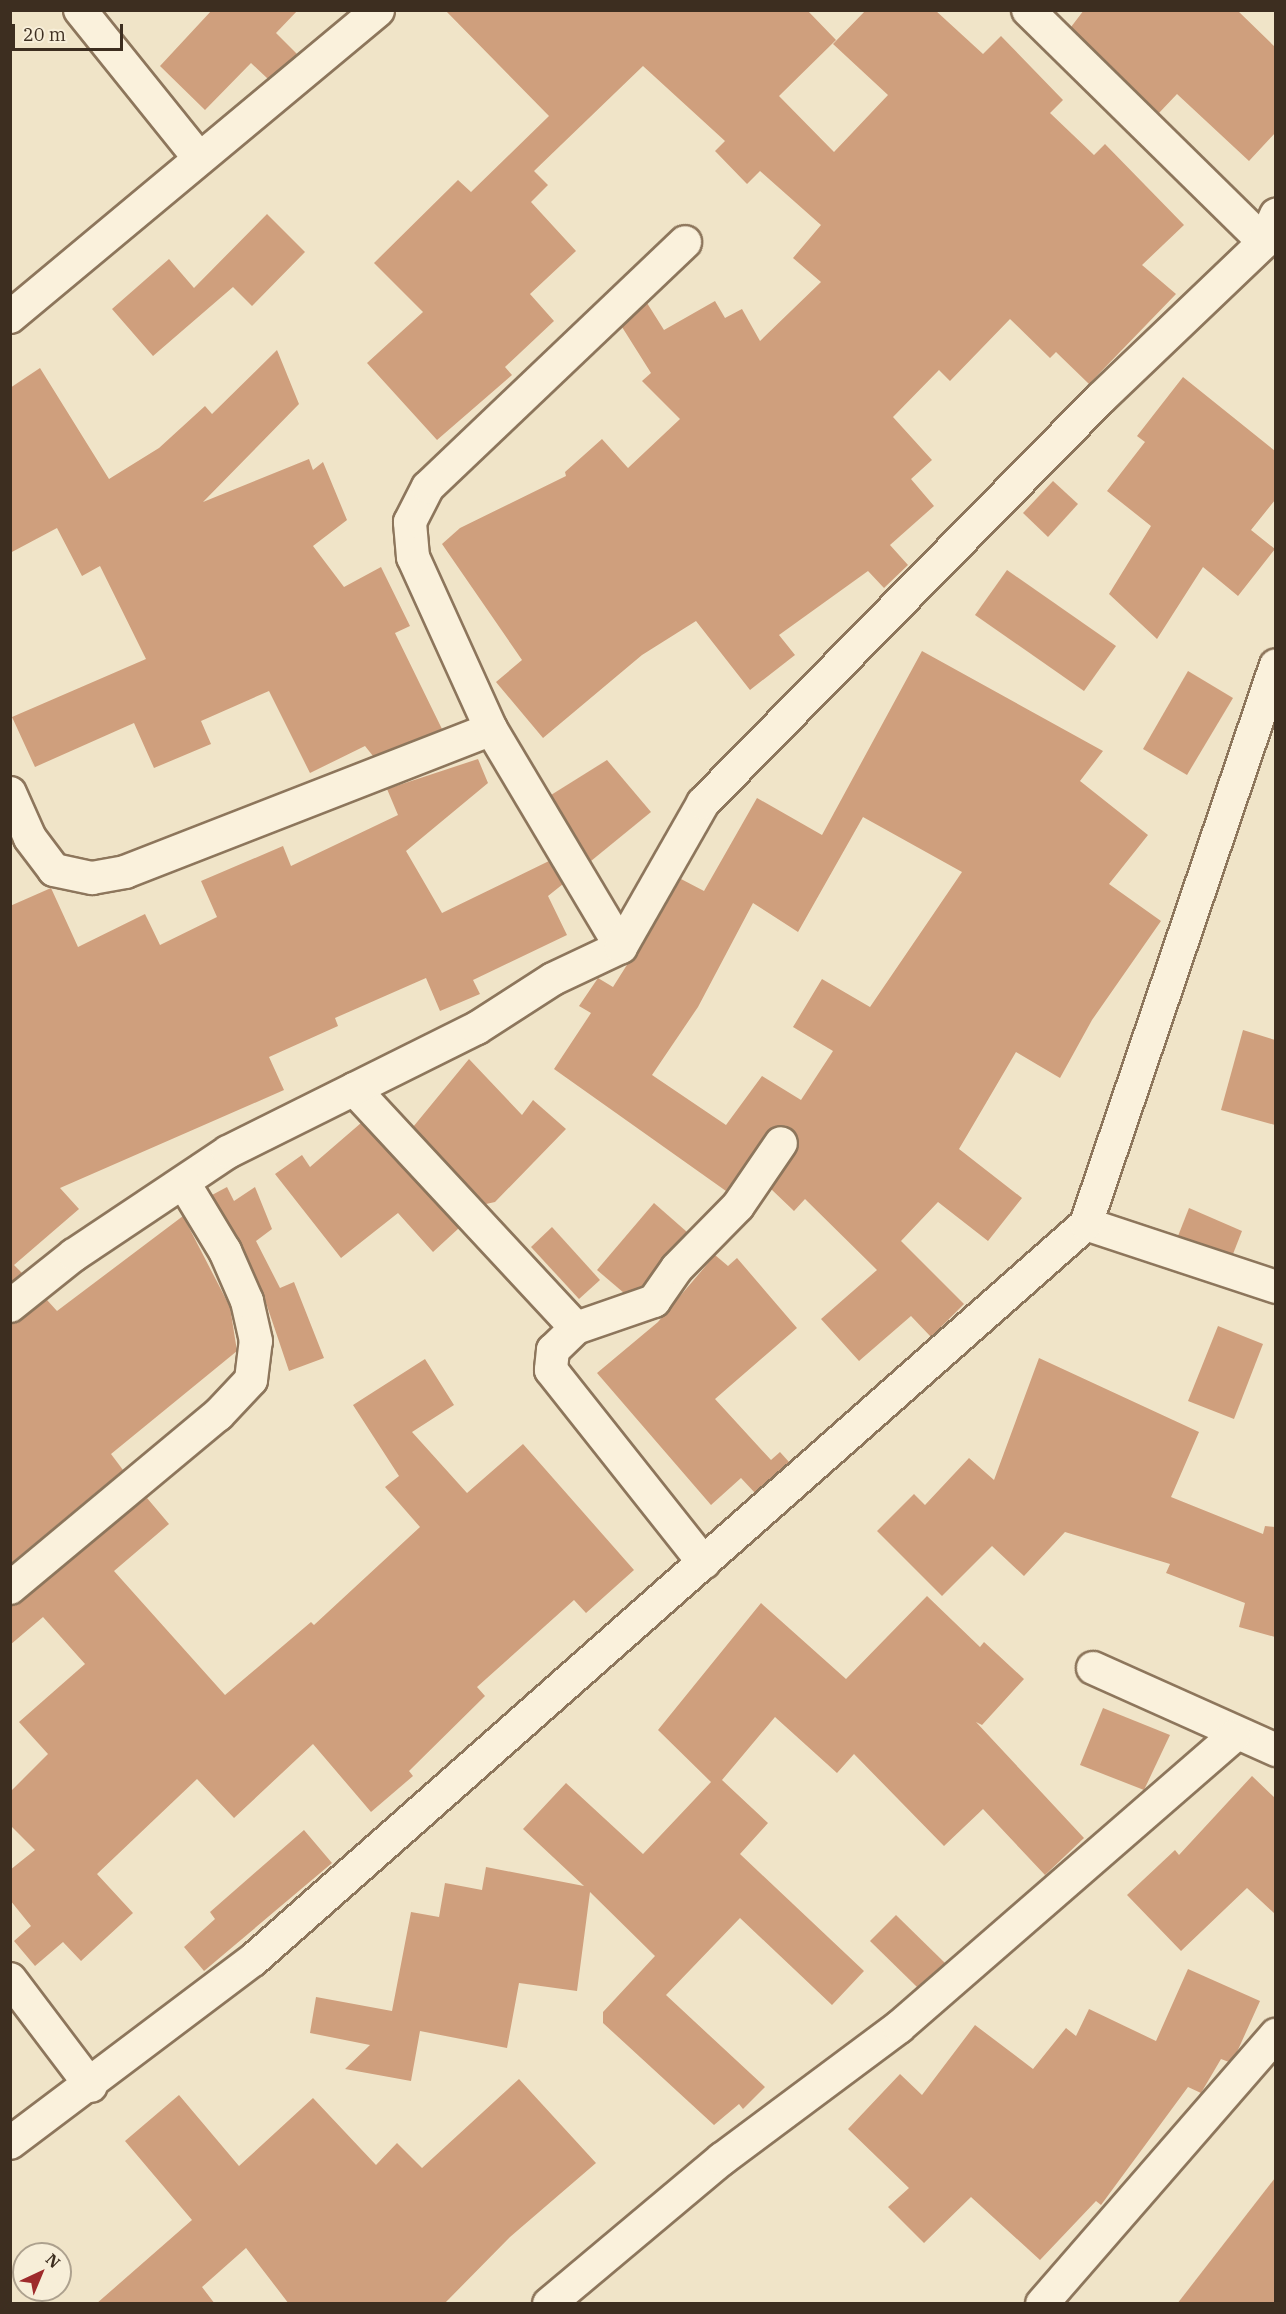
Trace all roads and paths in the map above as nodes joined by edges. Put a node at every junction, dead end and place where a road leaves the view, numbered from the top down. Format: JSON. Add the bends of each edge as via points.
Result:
{"nodes":[{"id":1,"x":80,"y":10,"type":"edge"},
{"id":2,"x":378,"y":10,"type":"edge"},
{"id":3,"x":1028,"y":10,"type":"edge"},
{"id":4,"x":198,"y":158,"type":"junction"},
{"id":5,"x":1270,"y":229,"type":"edge"},
{"id":6,"x":685,"y":242,"type":"dead end"},
{"id":7,"x":10,"y":317,"type":"edge"},
{"id":8,"x":1275,"y":665,"type":"edge"},
{"id":9,"x":491,"y":729,"type":"junction"},
{"id":10,"x":10,"y":793,"type":"edge"},
{"id":11,"x":621,"y":947,"type":"junction"},
{"id":12,"x":354,"y":1089,"type":"junction"},
{"id":13,"x":781,"y":1143,"type":"dead end"},
{"id":14,"x":185,"y":1185,"type":"junction"},
{"id":15,"x":1086,"y":1224,"type":"junction"},
{"id":16,"x":1275,"y":1287,"type":"edge"},
{"id":17,"x":10,"y":1306,"type":"edge"},
{"id":18,"x":576,"y":1329,"type":"junction"},
{"id":19,"x":704,"y":1563,"type":"junction"},
{"id":20,"x":10,"y":1588,"type":"edge"},
{"id":21,"x":1093,"y":1668,"type":"dead end"},
{"id":22,"x":1234,"y":1736,"type":"junction"},
{"id":23,"x":1275,"y":1750,"type":"edge"},
{"id":24,"x":10,"y":1979,"type":"edge"},
{"id":25,"x":1275,"y":2035,"type":"edge"},
{"id":26,"x":91,"y":2086,"type":"junction"},
{"id":27,"x":10,"y":2143,"type":"edge"},
{"id":28,"x":549,"y":2304,"type":"edge"},
{"id":29,"x":1042,"y":2304,"type":"edge"}],
"edges":[{"from":1,"to":4,"type":"street"},
{"from":2,"to":4,"type":"street"},
{"from":3,"to":5,"type":"street"},
{"from":4,"to":7,"type":"street"},
{"from":5,"to":11,"type":"street","via":[[703,803]]},
{"from":6,"to":9,"type":"street","via":[[428,487],[410,522],[413,557]]},
{"from":8,"to":15,"type":"street"},
{"from":9,"to":10,"type":"street","via":[[125,872],[92,878],[54,870],[30,838]]},
{"from":9,"to":11,"type":"street"},
{"from":11,"to":12,"type":"street","via":[[553,978],[477,1028]]},
{"from":12,"to":14,"type":"street","via":[[228,1152]]},
{"from":12,"to":18,"type":"street"},
{"from":13,"to":18,"type":"street","via":[[738,1206],[677,1268],[654,1301]]},
{"from":14,"to":17,"type":"street","via":[[74,1255]]},
{"from":14,"to":20,"type":"street","via":[[225,1251],[247,1301],[255,1341],[251,1380],[218,1415]]},
{"from":15,"to":16,"type":"street"},
{"from":15,"to":19,"type":"street"},
{"from":18,"to":19,"type":"street","via":[[553,1350],[551,1370]]},
{"from":19,"to":26,"type":"street","via":[[253,1960]]},
{"from":21,"to":22,"type":"street"},
{"from":22,"to":23,"type":"street"},
{"from":22,"to":28,"type":"street","via":[[899,2027],[722,2159]]},
{"from":24,"to":26,"type":"street"},
{"from":25,"to":29,"type":"street"},
{"from":26,"to":27,"type":"street"}]}
